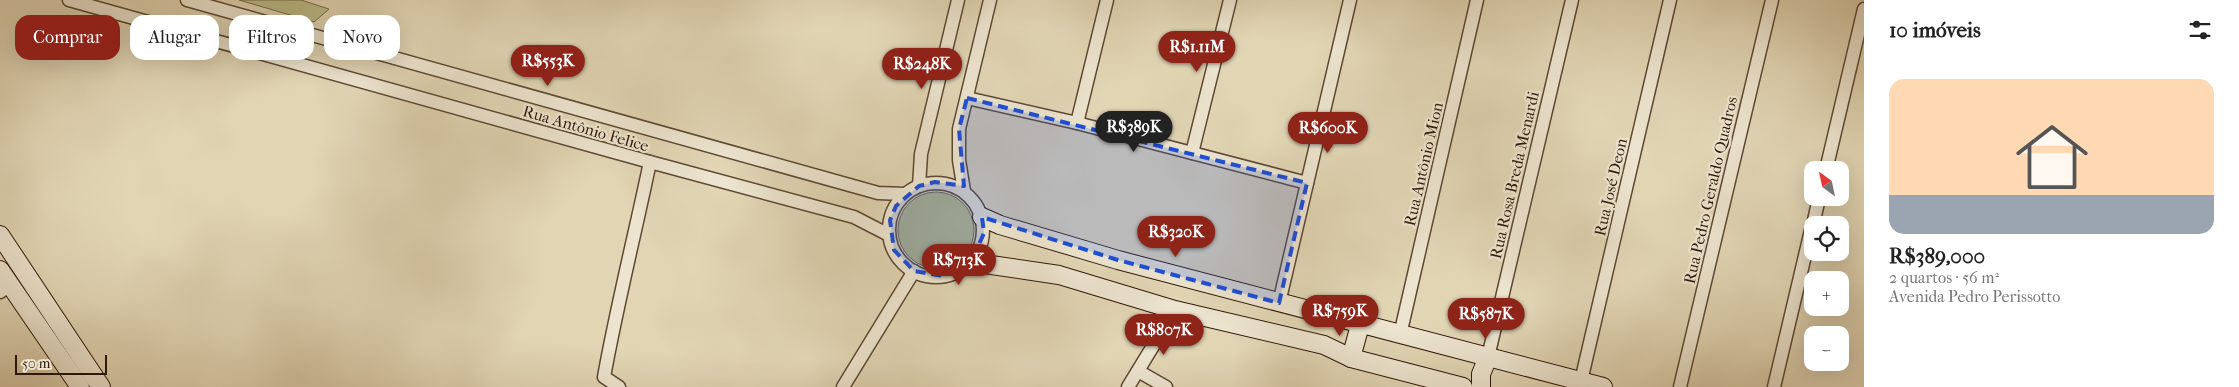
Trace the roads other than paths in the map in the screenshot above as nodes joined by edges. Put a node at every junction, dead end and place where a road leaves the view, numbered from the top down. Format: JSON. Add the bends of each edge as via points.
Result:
{"nodes":[{"id":1,"x":69,"y":0,"type":"edge"},
{"id":2,"x":187,"y":0,"type":"edge"},
{"id":3,"x":958,"y":0,"type":"edge"},
{"id":4,"x":990,"y":0,"type":"edge"},
{"id":5,"x":1107,"y":0,"type":"edge"},
{"id":6,"x":1230,"y":0,"type":"edge"},
{"id":7,"x":1350,"y":0,"type":"edge"},
{"id":8,"x":1477,"y":0,"type":"edge"},
{"id":9,"x":1572,"y":0,"type":"edge"},
{"id":10,"x":1670,"y":0,"type":"edge"},
{"id":11,"x":1772,"y":0,"type":"edge"},
{"id":12,"x":1864,"y":9,"type":"edge"},
{"id":13,"x":967,"y":98,"type":"junction"},
{"id":14,"x":1077,"y":123,"type":"junction"},
{"id":15,"x":1192,"y":154,"type":"junction"},
{"id":16,"x":1828,"y":161,"type":"edge"},
{"id":17,"x":650,"y":162,"type":"junction"},
{"id":18,"x":1307,"y":182,"type":"junction"},
{"id":19,"x":919,"y":186,"type":"junction"},
{"id":20,"x":964,"y":191,"type":"junction"},
{"id":21,"x":905,"y":194,"type":"junction"},
{"id":22,"x":982,"y":217,"type":"junction"},
{"id":23,"x":0,"y":235,"type":"edge"},
{"id":24,"x":890,"y":235,"type":"junction"},
{"id":25,"x":1804,"y":261,"type":"edge"},
{"id":26,"x":971,"y":262,"type":"junction"},
{"id":27,"x":0,"y":270,"type":"edge"},
{"id":28,"x":914,"y":271,"type":"junction"},
{"id":29,"x":5,"y":289,"type":"edge"},
{"id":30,"x":1279,"y":303,"type":"junction"},
{"id":31,"x":1175,"y":310,"type":"junction"},
{"id":32,"x":1360,"y":325,"type":"junction"},
{"id":33,"x":1400,"y":335,"type":"junction"},
{"id":34,"x":1488,"y":357,"type":"junction"},
{"id":35,"x":1351,"y":358,"type":"junction"},
{"id":36,"x":1138,"y":371,"type":"junction"},
{"id":37,"x":1582,"y":384,"type":"edge"},
{"id":38,"x":80,"y":387,"type":"edge"},
{"id":39,"x":101,"y":387,"type":"edge"},
{"id":40,"x":619,"y":387,"type":"edge"},
{"id":41,"x":843,"y":387,"type":"edge"},
{"id":42,"x":1128,"y":387,"type":"edge"},
{"id":43,"x":1166,"y":387,"type":"edge"},
{"id":44,"x":1463,"y":387,"type":"edge"},
{"id":45,"x":1481,"y":387,"type":"edge"},
{"id":46,"x":1603,"y":387,"type":"edge"},
{"id":47,"x":1680,"y":387,"type":"edge"},
{"id":48,"x":1774,"y":387,"type":"edge"}],
"edges":[{"from":1,"to":17,"type":"street","name":"Rua Antônio Felice"},
{"from":2,"to":21,"type":"street","name":"Rua Antônio Felice","via":[[878,193]]},
{"from":3,"to":19,"type":"street","via":[[921,154]]},
{"from":4,"to":13,"type":"street"},
{"from":5,"to":14,"type":"street"},
{"from":6,"to":15,"type":"street"},
{"from":7,"to":18,"type":"street"},
{"from":8,"to":33,"type":"street","name":"Rua Antônio Mion"},
{"from":9,"to":34,"type":"street","name":"Rua Rosa Breda Menardi"},
{"from":10,"to":37,"type":"street","name":"Rua José Deon"},
{"from":11,"to":47,"type":"street","name":"Rua Pedro Geraldo Quadros"},
{"from":12,"to":16,"type":"street"},
{"from":13,"to":14,"type":"street"},
{"from":13,"to":20,"type":"street","via":[[960,129],[959,160]]},
{"from":14,"to":15,"type":"street"},
{"from":15,"to":18,"type":"street"},
{"from":17,"to":24,"type":"street","name":"Rua Antônio Felice","via":[[854,217]]},
{"from":17,"to":40,"type":"street","via":[[604,377]]},
{"from":18,"to":30,"type":"street"},
{"from":19,"to":20,"type":"street","via":[[935,182],[950,184]]},
{"from":19,"to":21,"type":"street"},
{"from":20,"to":22,"type":"street","via":[[976,203]]},
{"from":21,"to":24,"type":"street","via":[[890,220]]},
{"from":22,"to":26,"type":"street","via":[[984,233]]},
{"from":22,"to":30,"type":"street","via":[[1118,260]]},
{"from":23,"to":39,"type":"street"},
{"from":24,"to":28,"type":"street","via":[[894,250]]},
{"from":25,"to":48,"type":"street"},
{"from":26,"to":28,"type":"street","via":[[944,276]]},
{"from":26,"to":31,"type":"street","via":[[1059,275]]},
{"from":27,"to":29,"type":"street"},
{"from":28,"to":41,"type":"street"},
{"from":29,"to":38,"type":"street"},
{"from":30,"to":32,"type":"street"},
{"from":31,"to":35,"type":"street","via":[[1324,345]]},
{"from":31,"to":36,"type":"street"},
{"from":32,"to":33,"type":"street"},
{"from":32,"to":35,"type":"street"},
{"from":33,"to":34,"type":"street"},
{"from":34,"to":37,"type":"street"},
{"from":34,"to":45,"type":"street","via":[[1481,374]]},
{"from":35,"to":44,"type":"street"},
{"from":36,"to":42,"type":"street"},
{"from":36,"to":43,"type":"street"},
{"from":37,"to":46,"type":"street"}]}
